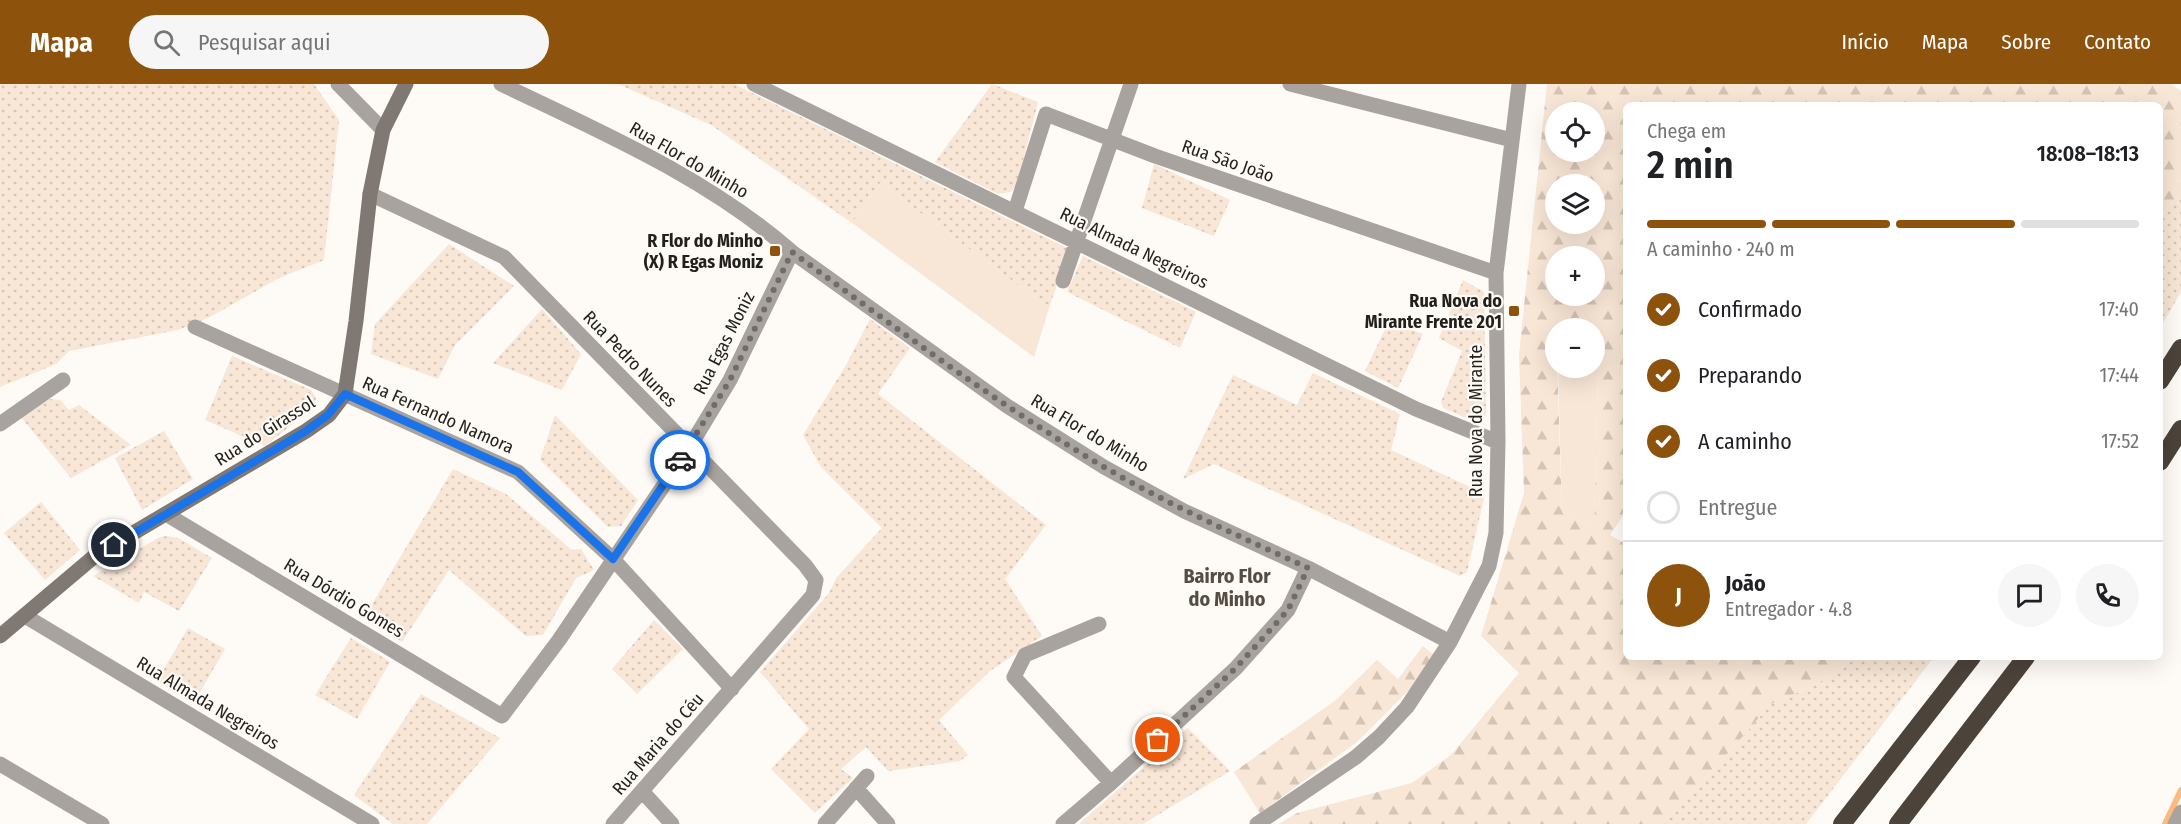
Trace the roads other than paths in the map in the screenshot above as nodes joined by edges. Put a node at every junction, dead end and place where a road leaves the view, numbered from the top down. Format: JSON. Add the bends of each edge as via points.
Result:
{"nodes":[{"id":1,"x":338,"y":84,"type":"edge"},
{"id":2,"x":406,"y":84,"type":"edge"},
{"id":3,"x":501,"y":84,"type":"edge"},
{"id":4,"x":754,"y":84,"type":"edge"},
{"id":5,"x":1131,"y":84,"type":"edge"},
{"id":6,"x":1290,"y":84,"type":"edge"},
{"id":7,"x":1519,"y":84,"type":"edge"},
{"id":8,"x":383,"y":130,"type":"junction"},
{"id":9,"x":1111,"y":140,"type":"junction"},
{"id":10,"x":1512,"y":140,"type":"junction"},
{"id":11,"x":370,"y":194,"type":"junction"},
{"id":12,"x":1015,"y":211,"type":"junction"},
{"id":13,"x":1075,"y":240,"type":"junction"},
{"id":14,"x":792,"y":252,"type":"junction"},
{"id":15,"x":1496,"y":273,"type":"junction"},
{"id":16,"x":1063,"y":281,"type":"dead end"},
{"id":17,"x":195,"y":327,"type":"dead end"},
{"id":18,"x":2181,"y":348,"type":"edge"},
{"id":19,"x":2163,"y":376,"type":"edge"},
{"id":20,"x":63,"y":380,"type":"dead end"},
{"id":21,"x":345,"y":394,"type":"junction"},
{"id":22,"x":0,"y":424,"type":"edge"},
{"id":23,"x":2181,"y":429,"type":"edge"},
{"id":24,"x":1498,"y":442,"type":"junction"},
{"id":25,"x":689,"y":448,"type":"junction"},
{"id":26,"x":2163,"y":457,"type":"edge"},
{"id":27,"x":166,"y":514,"type":"junction"},
{"id":28,"x":613,"y":559,"type":"junction"},
{"id":29,"x":1308,"y":568,"type":"junction"},
{"id":30,"x":25,"y":616,"type":"junction"},
{"id":31,"x":1099,"y":624,"type":"dead end"},
{"id":32,"x":3,"y":628,"type":"edge"},
{"id":33,"x":1450,"y":642,"type":"junction"},
{"id":34,"x":763,"y":654,"type":"joint"},
{"id":35,"x":1970,"y":660,"type":"edge"},
{"id":36,"x":2024,"y":660,"type":"edge"},
{"id":37,"x":732,"y":689,"type":"junction"},
{"id":38,"x":502,"y":716,"type":"joint"},
{"id":39,"x":0,"y":764,"type":"edge"},
{"id":40,"x":867,"y":776,"type":"dead end"},
{"id":41,"x":1111,"y":783,"type":"junction"},
{"id":42,"x":856,"y":788,"type":"junction"},
{"id":43,"x":642,"y":791,"type":"junction"},
{"id":44,"x":2181,"y":813,"type":"edge"},
{"id":45,"x":102,"y":824,"type":"edge"},
{"id":46,"x":372,"y":824,"type":"edge"},
{"id":47,"x":613,"y":824,"type":"edge"},
{"id":48,"x":672,"y":824,"type":"edge"},
{"id":49,"x":825,"y":824,"type":"edge"},
{"id":50,"x":888,"y":824,"type":"edge"},
{"id":51,"x":1063,"y":824,"type":"edge"},
{"id":52,"x":1257,"y":824,"type":"edge"},
{"id":53,"x":1842,"y":824,"type":"edge"},
{"id":54,"x":1898,"y":824,"type":"edge"},
{"id":55,"x":2175,"y":824,"type":"edge"}],
"edges":[{"from":1,"to":8,"type":"street"},
{"from":2,"to":8,"type":"street"},
{"from":3,"to":14,"type":"street","name":"Rua Flor do Minho","via":[[691,180],[768,231]]},
{"from":4,"to":12,"type":"street","name":"Rua Almada Negreiros"},
{"from":5,"to":9,"type":"street"},
{"from":6,"to":10,"type":"street"},
{"from":7,"to":10,"type":"street","name":"Rua Nova do Mirante"},
{"from":8,"to":11,"type":"street"},
{"from":9,"to":12,"type":"street","name":"Rua São João","via":[[1046,114]]},
{"from":9,"to":13,"type":"street"},
{"from":9,"to":15,"type":"street","name":"Rua São João"},
{"from":10,"to":15,"type":"street","name":"Rua Nova do Mirante"},
{"from":11,"to":21,"type":"street"},
{"from":11,"to":25,"type":"street","name":"Rua Pedro Nunes","via":[[504,257]]},
{"from":12,"to":13,"type":"street","name":"Rua Almada Negreiros"},
{"from":13,"to":16,"type":"street"},
{"from":13,"to":24,"type":"street","name":"Rua Almada Negreiros","via":[[1416,409]]},
{"from":14,"to":25,"type":"street","name":"Rua Egas Moniz","via":[[730,380]]},
{"from":14,"to":29,"type":"street","name":"Rua Flor do Minho","via":[[1007,406],[1104,467],[1184,511]]},
{"from":15,"to":24,"type":"street","name":"Rua Nova do Mirante"},
{"from":17,"to":21,"type":"street","name":"Rua Fernando Namora"},
{"from":18,"to":19,"type":"highway"},
{"from":20,"to":22,"type":"street"},
{"from":21,"to":27,"type":"street","name":"Rua do Girassol","via":[[328,415],[306,431]]},
{"from":21,"to":28,"type":"street","name":"Rua Fernando Namora","via":[[518,472]]},
{"from":23,"to":26,"type":"highway"},
{"from":24,"to":33,"type":"street","name":"Rua Nova do Mirante","via":[[1496,533],[1489,566]]},
{"from":25,"to":28,"type":"street","name":"Rua Egas Moniz"},
{"from":25,"to":34,"type":"street","name":"Rua Pedro Nunes","via":[[816,580],[813,595]]},
{"from":27,"to":30,"type":"street","name":"Rua do Girassol","via":[[96,555]]},
{"from":27,"to":38,"type":"street","name":"Rua Dórdio Gomes"},
{"from":28,"to":37,"type":"street","name":"Rua Fernando Namora"},
{"from":28,"to":38,"type":"street","name":"Rua Egas Moniz","via":[[560,640]]},
{"from":29,"to":33,"type":"street","name":"Rua Flor do Minho"},
{"from":29,"to":41,"type":"street","via":[[1288,610],[1236,668]]},
{"from":30,"to":32,"type":"street","name":"Rua do Girassol"},
{"from":30,"to":46,"type":"street","name":"Rua Almada Negreiros"},
{"from":31,"to":41,"type":"street","via":[[1025,655],[1014,677]]},
{"from":33,"to":52,"type":"street","via":[[1407,707],[1379,737],[1330,776]]},
{"from":34,"to":37,"type":"street","name":"Rua Maria do Céu"},
{"from":35,"to":53,"type":"highway"},
{"from":36,"to":54,"type":"highway"},
{"from":37,"to":43,"type":"street","name":"Rua Maria do Céu"},
{"from":39,"to":45,"type":"street"},
{"from":40,"to":42,"type":"street"},
{"from":41,"to":51,"type":"street"},
{"from":42,"to":49,"type":"street"},
{"from":42,"to":50,"type":"street"},
{"from":43,"to":47,"type":"street","name":"Rua Maria do Céu"},
{"from":43,"to":48,"type":"street"},
{"from":44,"to":55,"type":"street"}]}
